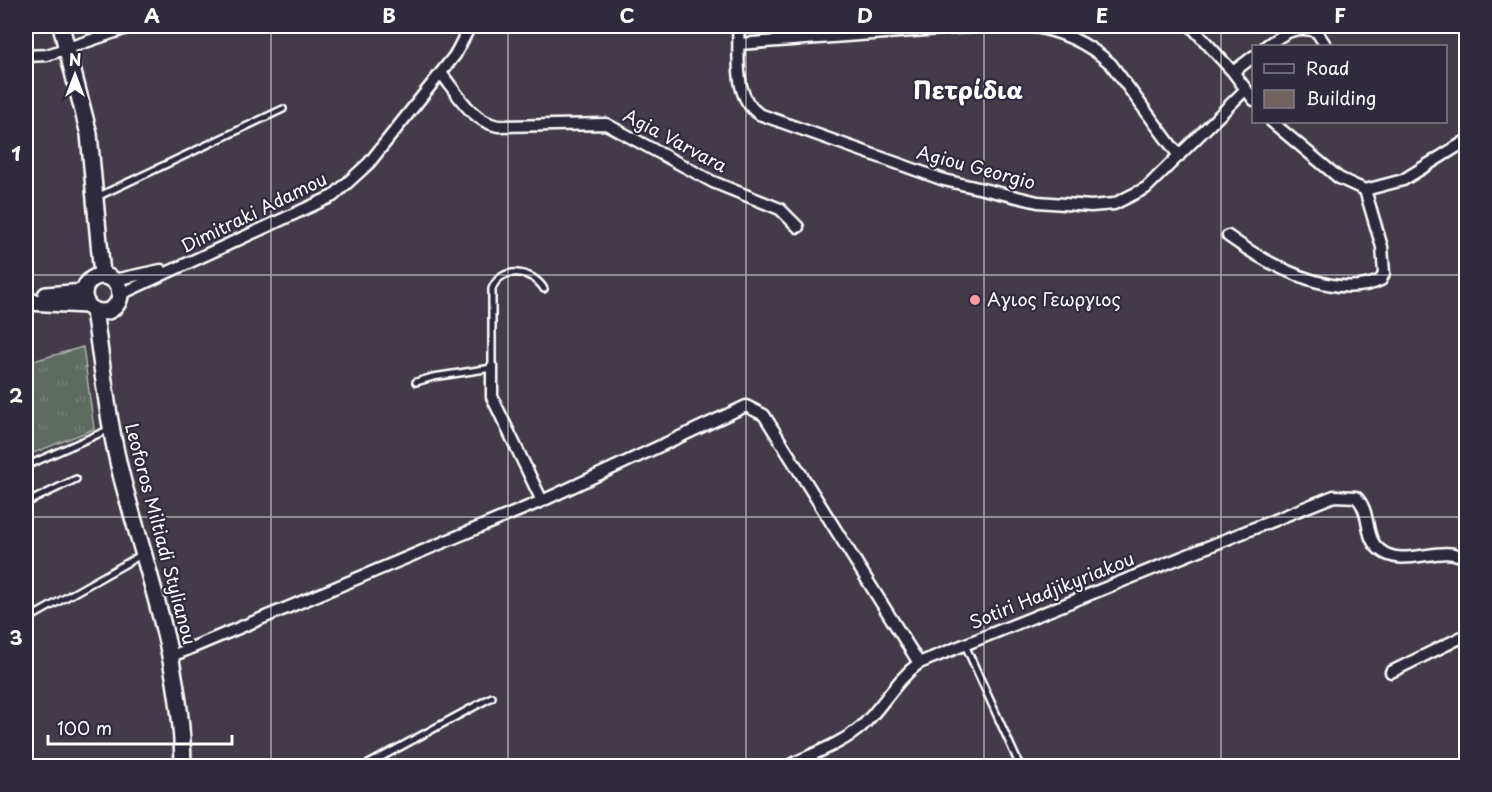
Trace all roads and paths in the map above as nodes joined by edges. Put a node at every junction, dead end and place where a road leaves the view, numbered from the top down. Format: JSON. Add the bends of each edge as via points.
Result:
{"nodes":[{"id":1,"x":61,"y":26,"type":"edge"},
{"id":2,"x":133,"y":26,"type":"edge"},
{"id":3,"x":470,"y":26,"type":"edge"},
{"id":4,"x":738,"y":26,"type":"edge"},
{"id":5,"x":980,"y":26,"type":"edge"},
{"id":6,"x":1028,"y":26,"type":"edge"},
{"id":7,"x":1191,"y":26,"type":"edge"},
{"id":8,"x":739,"y":44,"type":"junction"},
{"id":9,"x":1267,"y":45,"type":"edge"},
{"id":10,"x":1325,"y":45,"type":"edge"},
{"id":11,"x":67,"y":49,"type":"junction"},
{"id":12,"x":26,"y":56,"type":"edge"},
{"id":13,"x":1252,"y":58,"type":"edge"},
{"id":14,"x":1233,"y":72,"type":"junction"},
{"id":15,"x":441,"y":73,"type":"junction"},
{"id":16,"x":1245,"y":90,"type":"junction"},
{"id":17,"x":1252,"y":98,"type":"edge"},
{"id":18,"x":283,"y":109,"type":"dead end"},
{"id":19,"x":1273,"y":123,"type":"edge"},
{"id":20,"x":1467,"y":141,"type":"edge"},
{"id":21,"x":1179,"y":156,"type":"junction"},
{"id":22,"x":1365,"y":190,"type":"junction"},
{"id":23,"x":96,"y":200,"type":"junction"},
{"id":24,"x":798,"y":227,"type":"dead end"},
{"id":25,"x":1228,"y":236,"type":"dead end"},
{"id":26,"x":544,"y":289,"type":"dead end"},
{"id":27,"x":102,"y":295,"type":"junction"},
{"id":28,"x":26,"y":297,"type":"edge"},
{"id":29,"x":26,"y":303,"type":"edge"},
{"id":30,"x":492,"y":368,"type":"junction"},
{"id":31,"x":416,"y":382,"type":"dead end"},
{"id":32,"x":111,"y":429,"type":"junction"},
{"id":33,"x":26,"y":466,"type":"edge"},
{"id":34,"x":76,"y":479,"type":"dead end"},
{"id":35,"x":542,"y":501,"type":"junction"},
{"id":36,"x":26,"y":503,"type":"edge"},
{"id":37,"x":145,"y":552,"type":"junction"},
{"id":38,"x":1467,"y":559,"type":"edge"},
{"id":39,"x":26,"y":620,"type":"edge"},
{"id":40,"x":1467,"y":635,"type":"edge"},
{"id":41,"x":965,"y":645,"type":"junction"},
{"id":42,"x":172,"y":656,"type":"junction"},
{"id":43,"x":919,"y":663,"type":"junction"},
{"id":44,"x":1391,"y":672,"type":"dead end"},
{"id":45,"x":492,"y":697,"type":"dead end"},
{"id":46,"x":183,"y":766,"type":"edge"},
{"id":47,"x":365,"y":766,"type":"edge"},
{"id":48,"x":788,"y":766,"type":"edge"},
{"id":49,"x":1020,"y":766,"type":"edge"}],
"edges":[{"from":1,"to":11,"type":"main road"},
{"from":2,"to":11,"type":"street"},
{"from":3,"to":15,"type":"street","name":"Dimitraki Adamou","via":[[456,55]]},
{"from":4,"to":8,"type":"street","name":"Agiou Georgio"},
{"from":5,"to":8,"type":"street"},
{"from":6,"to":21,"type":"street","via":[[1066,36],[1100,54]]},
{"from":7,"to":14,"type":"street"},
{"from":8,"to":21,"type":"street","name":"Agiou Georgio","via":[[741,90],[751,108],[944,180],[1038,202],[1114,204],[1146,188]]},
{"from":9,"to":10,"type":"street","via":[[1298,28],[1317,32]]},
{"from":11,"to":12,"type":"street"},
{"from":11,"to":23,"type":"main road","via":[[89,134]]},
{"from":13,"to":14,"type":"street"},
{"from":14,"to":16,"type":"street"},
{"from":15,"to":24,"type":"street","name":"Agia Varvara","via":[[486,124],[606,124],[713,182],[780,209]]},
{"from":15,"to":27,"type":"street","name":"Dimitraki Adamou","via":[[369,163],[333,196],[181,266]]},
{"from":16,"to":17,"type":"street"},
{"from":16,"to":21,"type":"street","name":"Agiou Georgio"},
{"from":18,"to":23,"type":"lane"},
{"from":19,"to":22,"type":"street","via":[[1339,178]]},
{"from":20,"to":22,"type":"street","via":[[1403,180]]},
{"from":22,"to":25,"type":"street","via":[[1384,260],[1381,280],[1374,283],[1332,284],[1302,277],[1276,267]]},
{"from":23,"to":27,"type":"main road","name":"Leoforos Miltiadi Stylianou"},
{"from":26,"to":30,"type":"lane","via":[[538,278],[525,273],[502,276],[495,281]]},
{"from":27,"to":28,"type":"main road"},
{"from":27,"to":29,"type":"main road"},
{"from":27,"to":32,"type":"main road","name":"Leoforos Miltiadi Stylianou"},
{"from":30,"to":31,"type":"lane"},
{"from":30,"to":35,"type":"street","via":[[492,397]]},
{"from":32,"to":33,"type":"lane"},
{"from":32,"to":37,"type":"main road","name":"Leoforos Miltiadi Stylianou"},
{"from":34,"to":36,"type":"lane"},
{"from":35,"to":42,"type":"street"},
{"from":35,"to":43,"type":"street","via":[[740,407],[758,410]]},
{"from":37,"to":39,"type":"lane"},
{"from":37,"to":42,"type":"main road","name":"Leoforos Miltiadi Stylianou"},
{"from":38,"to":41,"type":"street","name":"Sotiri Hadjikyriakou","via":[[1383,553],[1371,539],[1366,511],[1356,497],[1334,496]]},
{"from":40,"to":44,"type":"street"},
{"from":41,"to":43,"type":"street","name":"Sotiri Hadjikyriakou"},
{"from":41,"to":49,"type":"lane"},
{"from":42,"to":46,"type":"main road","name":"Leoforos Miltiadi Stylianou"},
{"from":43,"to":48,"type":"street","name":"Sotiri Hadjikyriakou","via":[[861,726]]},
{"from":45,"to":47,"type":"lane"}]}
